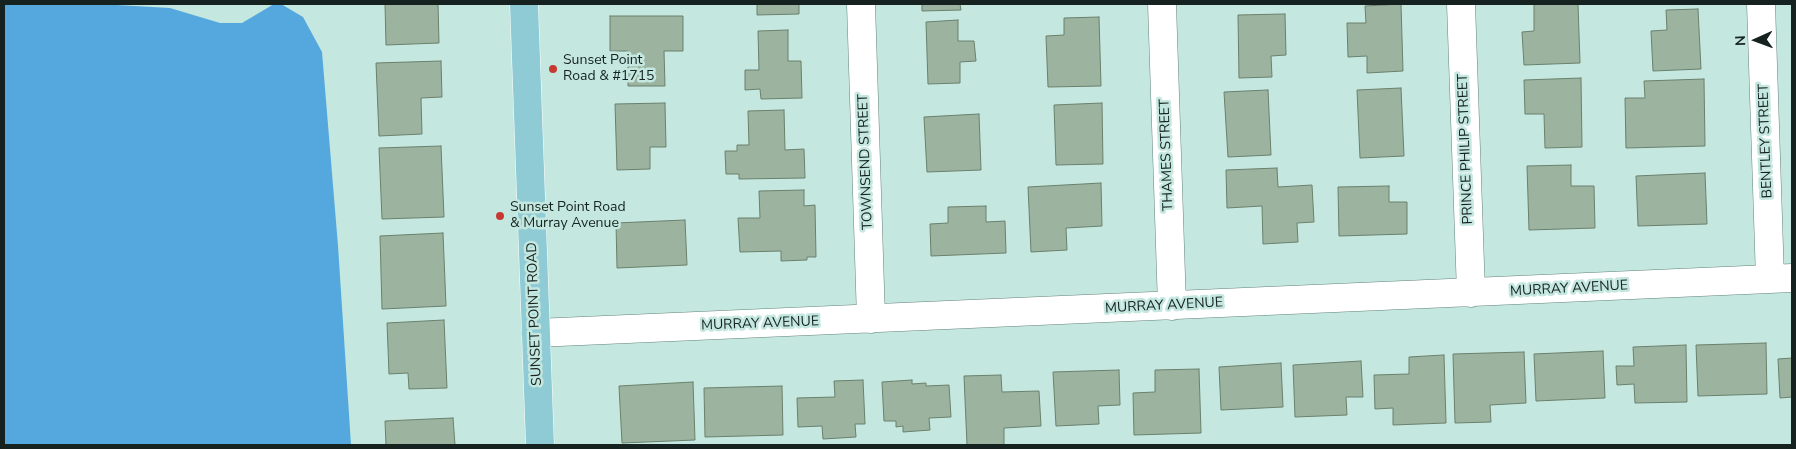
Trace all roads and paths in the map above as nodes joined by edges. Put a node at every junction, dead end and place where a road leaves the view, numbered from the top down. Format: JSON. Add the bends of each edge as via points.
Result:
{"nodes":[{"id":1,"x":524,"y":4,"type":"edge"},
{"id":2,"x":861,"y":4,"type":"edge"},
{"id":3,"x":1162,"y":4,"type":"edge"},
{"id":4,"x":1462,"y":4,"type":"edge"},
{"id":5,"x":1761,"y":4,"type":"edge"},
{"id":6,"x":1781,"y":279,"type":"edge"},
{"id":7,"x":1471,"y":293,"type":"junction"},
{"id":8,"x":1172,"y":306,"type":"junction"},
{"id":9,"x":871,"y":320,"type":"junction"},
{"id":10,"x":536,"y":333,"type":"junction"},
{"id":11,"x":540,"y":445,"type":"edge"}],
"edges":[{"from":1,"to":10,"type":"main road","name":"SUNSET POINT ROAD"},
{"from":2,"to":9,"type":"street","name":"TOWNSEND STREET"},
{"from":3,"to":8,"type":"street","name":"THAMES STREET"},
{"from":4,"to":7,"type":"street","name":"PRINCE PHILIP STREET"},
{"from":5,"to":6,"type":"street","name":"BENTLEY STREET"},
{"from":6,"to":7,"type":"street","name":"MURRAY AVENUE"},
{"from":7,"to":8,"type":"street","name":"MURRAY AVENUE"},
{"from":8,"to":9,"type":"street","name":"MURRAY AVENUE"},
{"from":9,"to":10,"type":"street","name":"MURRAY AVENUE"},
{"from":10,"to":11,"type":"main road","name":"SUNSET POINT ROAD"}]}
